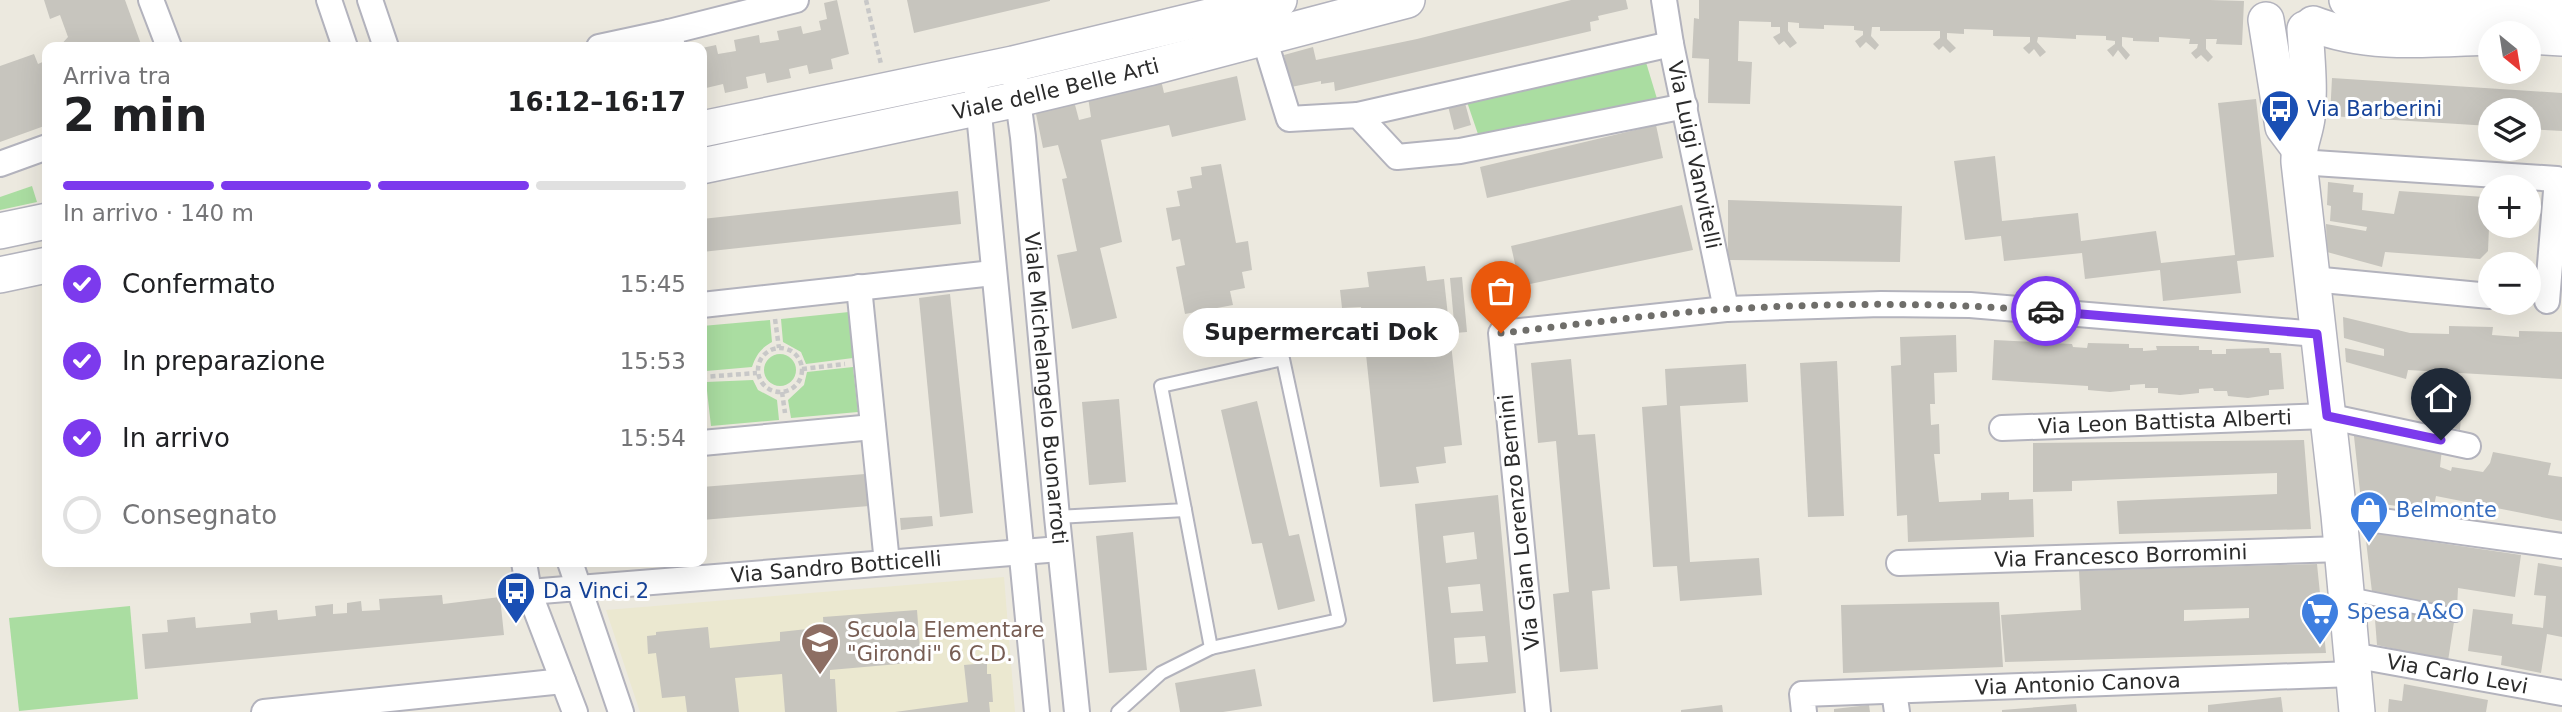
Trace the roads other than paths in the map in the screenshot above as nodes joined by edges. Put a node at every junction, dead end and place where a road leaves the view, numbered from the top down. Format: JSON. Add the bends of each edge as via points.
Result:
{"nodes":[{"id":1,"x":151,"y":0,"type":"edge"},
{"id":2,"x":328,"y":0,"type":"edge"},
{"id":3,"x":370,"y":0,"type":"edge"},
{"id":4,"x":796,"y":0,"type":"edge"},
{"id":5,"x":1279,"y":0,"type":"edge"},
{"id":6,"x":1407,"y":0,"type":"edge"},
{"id":7,"x":1664,"y":0,"type":"edge"},
{"id":8,"x":2347,"y":0,"type":"edge"},
{"id":9,"x":2562,"y":7,"type":"edge"},
{"id":10,"x":2262,"y":10,"type":"edge"},
{"id":11,"x":2314,"y":18,"type":"edge"},
{"id":12,"x":2478,"y":37,"type":"edge"},
{"id":13,"x":2541,"y":37,"type":"edge"},
{"id":14,"x":1264,"y":38,"type":"junction"},
{"id":15,"x":2562,"y":38,"type":"edge"},
{"id":16,"x":672,"y":40,"type":"edge"},
{"id":17,"x":167,"y":42,"type":"edge"},
{"id":18,"x":343,"y":42,"type":"edge"},
{"id":19,"x":384,"y":42,"type":"edge"},
{"id":20,"x":651,"y":42,"type":"edge"},
{"id":21,"x":1671,"y":44,"type":"junction"},
{"id":22,"x":1013,"y":64,"type":"junction"},
{"id":23,"x":972,"y":72,"type":"junction"},
{"id":24,"x":1018,"y":99,"type":"junction"},
{"id":25,"x":1685,"y":106,"type":"junction"},
{"id":26,"x":980,"y":107,"type":"junction"},
{"id":27,"x":1358,"y":114,"type":"junction"},
{"id":28,"x":707,"y":128,"type":"edge"},
{"id":29,"x":42,"y":149,"type":"edge"},
{"id":30,"x":2299,"y":155,"type":"junction"},
{"id":31,"x":0,"y":164,"type":"edge"},
{"id":32,"x":707,"y":165,"type":"edge"},
{"id":33,"x":42,"y":223,"type":"edge"},
{"id":34,"x":0,"y":231,"type":"edge"},
{"id":35,"x":42,"y":266,"type":"edge"},
{"id":36,"x":993,"y":272,"type":"junction"},
{"id":37,"x":0,"y":275,"type":"edge"},
{"id":38,"x":2312,"y":279,"type":"junction"},
{"id":39,"x":859,"y":287,"type":"junction"},
{"id":40,"x":2478,"y":295,"type":"edge"},
{"id":41,"x":2546,"y":301,"type":"edge"},
{"id":42,"x":707,"y":304,"type":"edge"},
{"id":43,"x":1726,"y":309,"type":"junction"},
{"id":44,"x":2317,"y":334,"type":"junction"},
{"id":45,"x":2327,"y":416,"type":"junction"},
{"id":46,"x":873,"y":427,"type":"junction"},
{"id":47,"x":2002,"y":428,"type":"dead end"},
{"id":48,"x":707,"y":443,"type":"edge"},
{"id":49,"x":2468,"y":446,"type":"dead end"},
{"id":50,"x":1185,"y":510,"type":"junction"},
{"id":51,"x":2339,"y":515,"type":"junction"},
{"id":52,"x":1057,"y":517,"type":"junction"},
{"id":53,"x":2562,"y":546,"type":"edge"},
{"id":54,"x":1060,"y":549,"type":"junction"},
{"id":55,"x":2342,"y":550,"type":"junction"},
{"id":56,"x":1020,"y":552,"type":"junction"},
{"id":57,"x":887,"y":563,"type":"junction"},
{"id":58,"x":1899,"y":564,"type":"dead end"},
{"id":59,"x":525,"y":567,"type":"edge"},
{"id":60,"x":572,"y":567,"type":"edge"},
{"id":61,"x":579,"y":588,"type":"junction"},
{"id":62,"x":529,"y":592,"type":"junction"},
{"id":63,"x":2346,"y":594,"type":"junction"},
{"id":64,"x":2455,"y":615,"type":"dead end"},
{"id":65,"x":1211,"y":648,"type":"junction"},
{"id":66,"x":2353,"y":664,"type":"junction"},
{"id":67,"x":563,"y":681,"type":"junction"},
{"id":68,"x":2562,"y":693,"type":"edge"},
{"id":69,"x":1895,"y":702,"type":"edge"},
{"id":70,"x":1803,"y":703,"type":"edge"},
{"id":71,"x":264,"y":712,"type":"edge"},
{"id":72,"x":575,"y":712,"type":"edge"},
{"id":73,"x":621,"y":712,"type":"edge"},
{"id":74,"x":1037,"y":712,"type":"edge"},
{"id":75,"x":1077,"y":712,"type":"edge"},
{"id":76,"x":1118,"y":712,"type":"edge"},
{"id":77,"x":1538,"y":712,"type":"edge"},
{"id":78,"x":2357,"y":712,"type":"edge"}],
"edges":[{"from":1,"to":17,"type":"street"},
{"from":2,"to":18,"type":"street"},
{"from":3,"to":19,"type":"street"},
{"from":4,"to":16,"type":"street"},
{"from":5,"to":22,"type":"street","name":"Viale delle Belle Arti"},
{"from":6,"to":14,"type":"street","name":"Viale delle Belle Arti"},
{"from":7,"to":21,"type":"street","name":"Via Luigi Vanvitelli"},
{"from":8,"to":9,"type":"street","via":[[2370,5]]},
{"from":10,"to":11,"type":"street","via":[[2277,29],[2294,32]]},
{"from":10,"to":30,"type":"street","via":[[2283,127]]},
{"from":11,"to":12,"type":"street","via":[[2332,32],[2365,38]]},
{"from":11,"to":30,"type":"street","via":[[2307,120]]},
{"from":13,"to":15,"type":"street"},
{"from":14,"to":24,"type":"street","name":"Viale delle Belle Arti"},
{"from":14,"to":27,"type":"street","via":[[1289,119]]},
{"from":16,"to":20,"type":"street"},
{"from":21,"to":25,"type":"street","name":"Via Luigi Vanvitelli"},
{"from":21,"to":27,"type":"street"},
{"from":22,"to":23,"type":"street","name":"Viale delle Belle Arti"},
{"from":22,"to":24,"type":"street","name":"Viale Michelangelo Buonarroti"},
{"from":23,"to":26,"type":"street","name":"Viale Michelangelo Buonarroti"},
{"from":23,"to":28,"type":"street","name":"Viale delle Belle Arti"},
{"from":24,"to":26,"type":"street","name":"Viale delle Belle Arti"},
{"from":24,"to":52,"type":"street","name":"Viale Michelangelo Buonarroti"},
{"from":25,"to":27,"type":"street","via":[[1460,150],[1397,156]]},
{"from":25,"to":43,"type":"street","name":"Via Luigi Vanvitelli"},
{"from":26,"to":32,"type":"street","name":"Viale delle Belle Arti"},
{"from":26,"to":36,"type":"street","name":"Viale Michelangelo Buonarroti"},
{"from":29,"to":31,"type":"street"},
{"from":30,"to":38,"type":"street"},
{"from":30,"to":41,"type":"street","via":[[2557,179]]},
{"from":33,"to":34,"type":"street"},
{"from":35,"to":37,"type":"street"},
{"from":36,"to":39,"type":"street"},
{"from":36,"to":56,"type":"street","name":"Viale Michelangelo Buonarroti"},
{"from":38,"to":40,"type":"street"},
{"from":38,"to":44,"type":"street"},
{"from":39,"to":42,"type":"street"},
{"from":39,"to":46,"type":"street"},
{"from":43,"to":44,"type":"street","via":[[1970,305]]},
{"from":43,"to":77,"type":"street","name":"Via Gian Lorenzo Bernini","via":[[1501,333]]},
{"from":44,"to":45,"type":"street"},
{"from":45,"to":47,"type":"street","name":"Via Leon Battista Alberti"},
{"from":45,"to":49,"type":"street","name":"Via Leon Battista Alberti"},
{"from":45,"to":51,"type":"street"},
{"from":46,"to":48,"type":"street"},
{"from":46,"to":57,"type":"street"},
{"from":50,"to":52,"type":"lane"},
{"from":50,"to":65,"type":"lane"},
{"from":50,"to":65,"type":"lane","via":[[1161,386],[1283,359],[1339,621]]},
{"from":51,"to":53,"type":"street"},
{"from":51,"to":55,"type":"street"},
{"from":52,"to":54,"type":"street","name":"Viale Michelangelo Buonarroti"},
{"from":54,"to":56,"type":"street","name":"Via Sandro Botticelli"},
{"from":54,"to":75,"type":"street","name":"Viale Michelangelo Buonarroti"},
{"from":55,"to":58,"type":"street","name":"Via Francesco Borromini"},
{"from":55,"to":63,"type":"street"},
{"from":56,"to":57,"type":"street","name":"Via Sandro Botticelli"},
{"from":56,"to":74,"type":"street","name":"Viale Michelangelo Buonarroti"},
{"from":57,"to":61,"type":"street","name":"Via Sandro Botticelli"},
{"from":59,"to":62,"type":"street"},
{"from":60,"to":61,"type":"street"},
{"from":61,"to":62,"type":"street","name":"Via Sandro Botticelli"},
{"from":61,"to":73,"type":"street"},
{"from":62,"to":67,"type":"street"},
{"from":63,"to":64,"type":"lane"},
{"from":63,"to":66,"type":"street"},
{"from":65,"to":76,"type":"lane","via":[[1161,673]]},
{"from":66,"to":68,"type":"street","name":"Via Carlo Levi"},
{"from":66,"to":69,"type":"street","name":"Via Antonio Canova"},
{"from":66,"to":78,"type":"street"},
{"from":67,"to":71,"type":"street"},
{"from":67,"to":72,"type":"street"},
{"from":69,"to":70,"type":"street","name":"Via Antonio Canova"}]}
